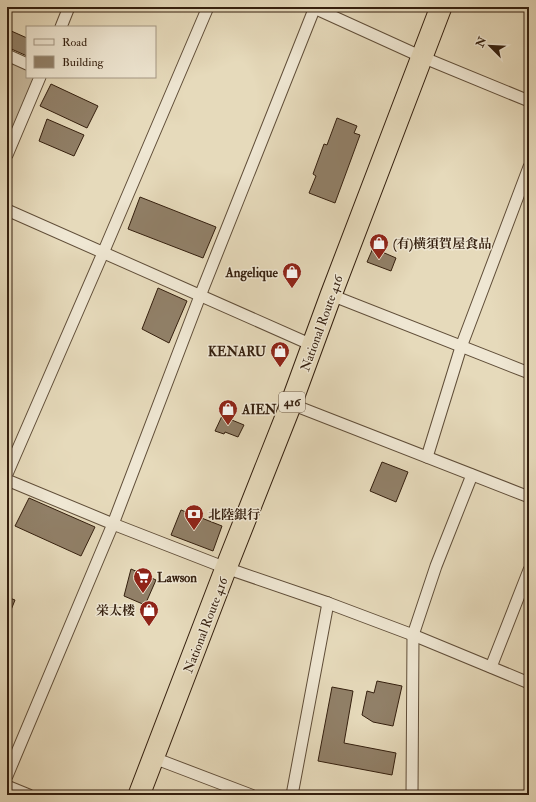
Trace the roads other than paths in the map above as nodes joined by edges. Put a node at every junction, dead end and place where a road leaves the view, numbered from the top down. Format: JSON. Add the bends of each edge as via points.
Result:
{"nodes":[{"id":1,"x":69,"y":7,"type":"edge"},
{"id":2,"x":208,"y":7,"type":"edge"},
{"id":3,"x":314,"y":7,"type":"edge"},
{"id":4,"x":441,"y":7,"type":"edge"},
{"id":5,"x":61,"y":26,"type":"edge"},
{"id":6,"x":7,"y":55,"type":"edge"},
{"id":7,"x":422,"y":57,"type":"junction"},
{"id":8,"x":26,"y":64,"type":"edge"},
{"id":9,"x":40,"y":78,"type":"edge"},
{"id":10,"x":529,"y":101,"type":"edge"},
{"id":11,"x":7,"y":155,"type":"edge"},
{"id":12,"x":529,"y":167,"type":"edge"},
{"id":13,"x":7,"y":210,"type":"edge"},
{"id":14,"x":103,"y":253,"type":"junction"},
{"id":15,"x":331,"y":295,"type":"junction"},
{"id":16,"x":200,"y":296,"type":"junction"},
{"id":17,"x":312,"y":345,"type":"junction"},
{"id":18,"x":461,"y":347,"type":"junction"},
{"id":19,"x":529,"y":373,"type":"edge"},
{"id":20,"x":291,"y":404,"type":"junction"},
{"id":21,"x":427,"y":457,"type":"junction"},
{"id":22,"x":7,"y":474,"type":"edge"},
{"id":23,"x":472,"y":474,"type":"junction"},
{"id":24,"x":7,"y":480,"type":"edge"},
{"id":25,"x":529,"y":497,"type":"edge"},
{"id":26,"x":113,"y":524,"type":"junction"},
{"id":27,"x":226,"y":568,"type":"junction"},
{"id":28,"x":529,"y":570,"type":"edge"},
{"id":29,"x":328,"y":603,"type":"junction"},
{"id":30,"x":413,"y":635,"type":"junction"},
{"id":31,"x":491,"y":667,"type":"junction"},
{"id":32,"x":529,"y":683,"type":"edge"},
{"id":33,"x":154,"y":758,"type":"junction"},
{"id":34,"x":7,"y":776,"type":"edge"},
{"id":35,"x":7,"y":786,"type":"edge"},
{"id":36,"x":29,"y":795,"type":"edge"},
{"id":37,"x":139,"y":795,"type":"edge"},
{"id":38,"x":251,"y":795,"type":"edge"},
{"id":39,"x":292,"y":795,"type":"edge"},
{"id":40,"x":412,"y":795,"type":"edge"}],
"edges":[{"from":1,"to":5,"type":"street"},
{"from":2,"to":14,"type":"street"},
{"from":3,"to":7,"type":"street"},
{"from":3,"to":16,"type":"street"},
{"from":4,"to":7,"type":"highway","name":"National Route 416","number":"416"},
{"from":6,"to":8,"type":"street"},
{"from":7,"to":10,"type":"street"},
{"from":7,"to":15,"type":"highway","name":"National Route 416","number":"416"},
{"from":9,"to":11,"type":"street"},
{"from":12,"to":18,"type":"street"},
{"from":13,"to":14,"type":"street"},
{"from":14,"to":16,"type":"street"},
{"from":14,"to":22,"type":"street"},
{"from":15,"to":17,"type":"highway","name":"National Route 416","number":"416"},
{"from":15,"to":18,"type":"street"},
{"from":16,"to":17,"type":"street"},
{"from":16,"to":26,"type":"street"},
{"from":17,"to":20,"type":"highway","name":"National Route 416","number":"416"},
{"from":18,"to":19,"type":"street"},
{"from":18,"to":21,"type":"street"},
{"from":20,"to":21,"type":"street"},
{"from":20,"to":27,"type":"highway","name":"National Route 416","number":"416"},
{"from":21,"to":23,"type":"street"},
{"from":23,"to":25,"type":"street"},
{"from":23,"to":30,"type":"street","via":[[436,566]]},
{"from":24,"to":26,"type":"street"},
{"from":26,"to":27,"type":"street"},
{"from":26,"to":34,"type":"street"},
{"from":27,"to":29,"type":"street"},
{"from":27,"to":33,"type":"highway","name":"National Route 416","number":"416"},
{"from":28,"to":31,"type":"street"},
{"from":29,"to":30,"type":"street"},
{"from":29,"to":39,"type":"street"},
{"from":30,"to":31,"type":"street"},
{"from":30,"to":40,"type":"street"},
{"from":31,"to":32,"type":"street"},
{"from":33,"to":37,"type":"highway","name":"National Route 416","number":"416"},
{"from":33,"to":38,"type":"street"},
{"from":35,"to":36,"type":"street"}]}
